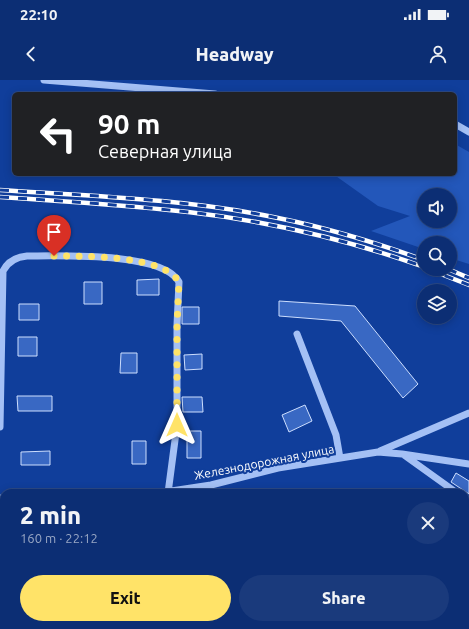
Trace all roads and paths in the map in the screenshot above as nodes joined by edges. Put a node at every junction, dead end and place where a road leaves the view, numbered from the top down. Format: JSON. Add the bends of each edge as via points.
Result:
{"nodes":[{"id":1,"x":44,"y":80,"type":"edge"},
{"id":2,"x":191,"y":92,"type":"edge"},
{"id":3,"x":457,"y":125,"type":"edge"},
{"id":4,"x":469,"y":132,"type":"edge"},
{"id":5,"x":297,"y":334,"type":"dead end"},
{"id":6,"x":469,"y":413,"type":"edge"},
{"id":7,"x":0,"y":427,"type":"edge"},
{"id":8,"x":378,"y":452,"type":"junction"},
{"id":9,"x":402,"y":454,"type":"junction"},
{"id":10,"x":340,"y":458,"type":"junction"},
{"id":11,"x":469,"y":464,"type":"edge"},
{"id":12,"x":168,"y":489,"type":"edge"},
{"id":13,"x":186,"y":489,"type":"edge"},
{"id":14,"x":451,"y":489,"type":"edge"}],
"edges":[{"from":1,"to":2,"type":"street"},
{"from":3,"to":4,"type":"street"},
{"from":5,"to":10,"type":"street","via":[[336,435]]},
{"from":6,"to":8,"type":"street"},
{"from":7,"to":12,"type":"street","via":[[3,271],[12,260],[27,256],[109,257],[160,268],[173,274],[179,282],[177,425]]},
{"from":8,"to":9,"type":"street","name":"Железнодорожная улица"},
{"from":8,"to":10,"type":"street","name":"Железнодорожная улица"},
{"from":9,"to":11,"type":"street","name":"Железнодорожная улица"},
{"from":9,"to":14,"type":"street"},
{"from":10,"to":13,"type":"street","name":"Железнодорожная улица","via":[[278,468]]}]}
